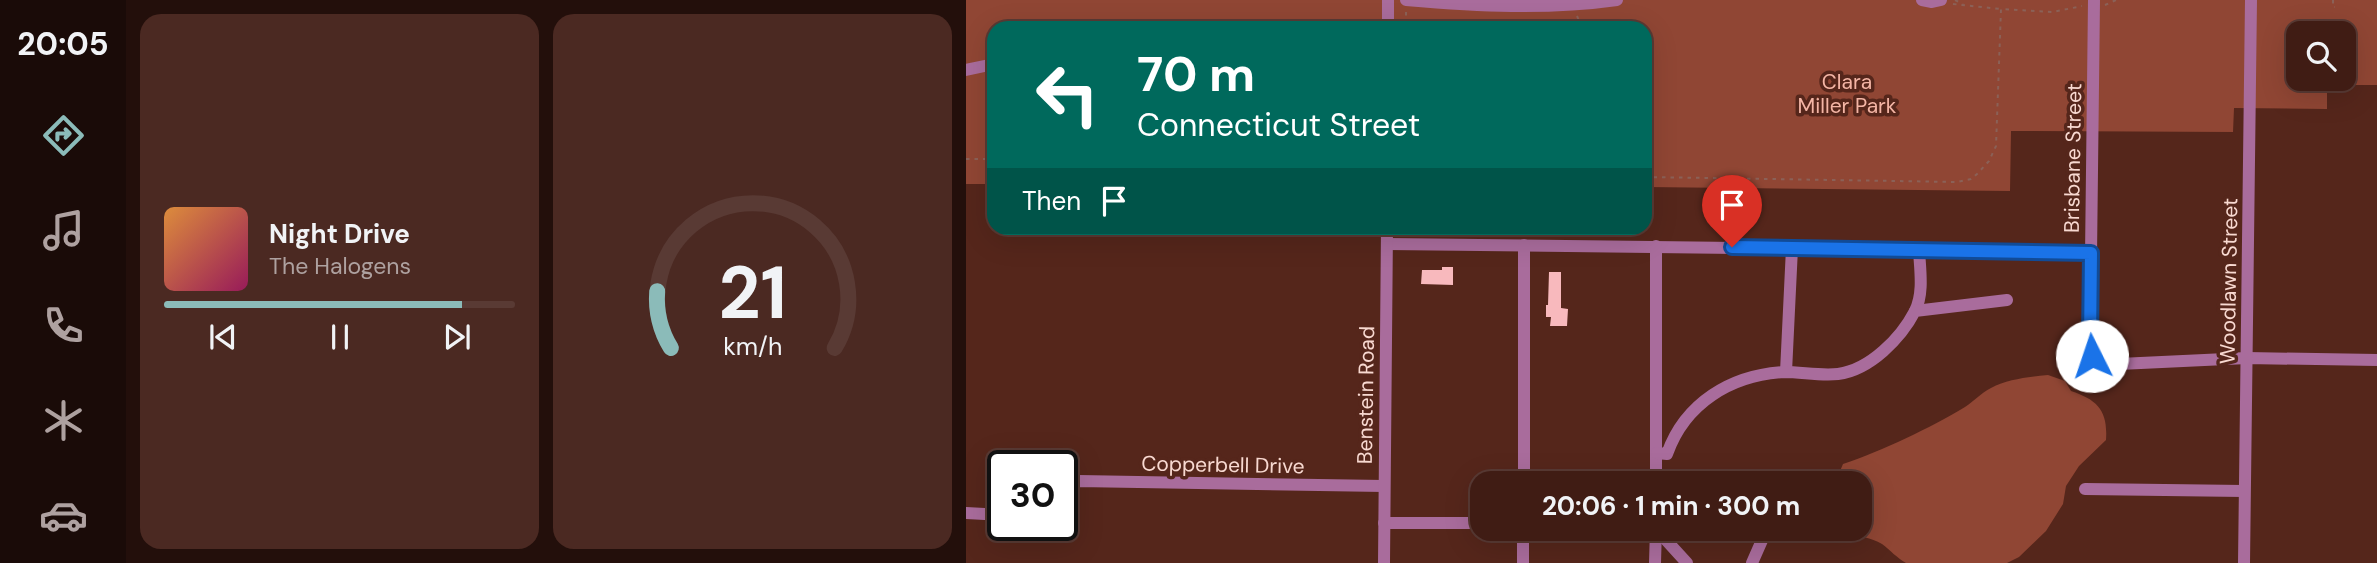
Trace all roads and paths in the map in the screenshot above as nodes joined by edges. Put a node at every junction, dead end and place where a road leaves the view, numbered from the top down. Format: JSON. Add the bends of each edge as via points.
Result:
{"nodes":[{"id":1,"x":1388,"y":0,"type":"edge"},
{"id":2,"x":1617,"y":0,"type":"edge"},
{"id":3,"x":1923,"y":0,"type":"edge"},
{"id":4,"x":1941,"y":0,"type":"edge"},
{"id":5,"x":1955,"y":0,"type":"edge"},
{"id":6,"x":2116,"y":0,"type":"edge"},
{"id":7,"x":2251,"y":0,"type":"edge"},
{"id":8,"x":2333,"y":0,"type":"edge"},
{"id":9,"x":2094,"y":3,"type":"edge"},
{"id":10,"x":1406,"y":4,"type":"edge"},
{"id":11,"x":1572,"y":6,"type":"junction"},
{"id":12,"x":2335,"y":7,"type":"dead end"},
{"id":13,"x":2001,"y":9,"type":"junction"},
{"id":14,"x":1388,"y":21,"type":"edge"},
{"id":15,"x":1579,"y":21,"type":"edge"},
{"id":16,"x":987,"y":66,"type":"edge"},
{"id":17,"x":966,"y":70,"type":"edge"},
{"id":18,"x":966,"y":159,"type":"edge"},
{"id":19,"x":987,"y":159,"type":"edge"},
{"id":20,"x":1652,"y":177,"type":"edge"},
{"id":21,"x":1387,"y":235,"type":"edge"},
{"id":22,"x":1387,"y":244,"type":"junction"},
{"id":23,"x":1524,"y":245,"type":"junction"},
{"id":24,"x":1656,"y":246,"type":"junction"},
{"id":25,"x":1792,"y":248,"type":"junction"},
{"id":26,"x":1919,"y":250,"type":"junction"},
{"id":27,"x":2091,"y":253,"type":"junction"},
{"id":28,"x":2007,"y":300,"type":"dead end"},
{"id":29,"x":1915,"y":311,"type":"junction"},
{"id":30,"x":2248,"y":358,"type":"junction"},
{"id":31,"x":2377,"y":360,"type":"edge"},
{"id":32,"x":1786,"y":372,"type":"junction"},
{"id":33,"x":1657,"y":453,"type":"junction"},
{"id":34,"x":1524,"y":471,"type":"edge"},
{"id":35,"x":1656,"y":471,"type":"edge"},
{"id":36,"x":1078,"y":481,"type":"edge"},
{"id":37,"x":1384,"y":486,"type":"junction"},
{"id":38,"x":2085,"y":489,"type":"dead end"},
{"id":39,"x":2244,"y":491,"type":"junction"},
{"id":40,"x":966,"y":513,"type":"edge"},
{"id":41,"x":987,"y":514,"type":"edge"},
{"id":42,"x":1384,"y":523,"type":"junction"},
{"id":43,"x":1470,"y":523,"type":"edge"},
{"id":44,"x":1523,"y":541,"type":"edge"},
{"id":45,"x":1657,"y":541,"type":"edge"},
{"id":46,"x":1667,"y":541,"type":"edge"},
{"id":47,"x":1762,"y":541,"type":"edge"},
{"id":48,"x":1384,"y":563,"type":"edge"},
{"id":49,"x":1523,"y":563,"type":"edge"},
{"id":50,"x":1656,"y":563,"type":"edge"},
{"id":51,"x":1687,"y":563,"type":"edge"},
{"id":52,"x":1752,"y":563,"type":"edge"},
{"id":53,"x":2244,"y":563,"type":"edge"}],
"edges":[{"from":1,"to":14,"type":"street"},
{"from":2,"to":11,"type":"street"},
{"from":3,"to":4,"type":"street"},
{"from":5,"to":13,"type":"path","via":[[1966,6]]},
{"from":6,"to":9,"type":"path","via":[[2106,5]]},
{"from":7,"to":30,"type":"street","name":"Woodlawn Street"},
{"from":8,"to":12,"type":"path"},
{"from":9,"to":13,"type":"path","via":[[2053,12]]},
{"from":9,"to":27,"type":"street","name":"Brisbane Street"},
{"from":10,"to":11,"type":"street"},
{"from":11,"to":15,"type":"path"},
{"from":13,"to":20,"type":"path","via":[[1997,138],[1989,161],[1971,179]]},
{"from":16,"to":17,"type":"street"},
{"from":18,"to":19,"type":"path"},
{"from":21,"to":22,"type":"street","name":"Benstein Road"},
{"from":22,"to":23,"type":"street"},
{"from":22,"to":37,"type":"street","name":"Benstein Road"},
{"from":23,"to":24,"type":"street"},
{"from":23,"to":34,"type":"street"},
{"from":24,"to":25,"type":"street"},
{"from":24,"to":33,"type":"street"},
{"from":25,"to":26,"type":"street"},
{"from":25,"to":32,"type":"street"},
{"from":26,"to":27,"type":"street"},
{"from":26,"to":29,"type":"street","via":[[1920,289]]},
{"from":27,"to":30,"type":"street","name":"Brisbane Street","via":[[2090,342],[2098,365]]},
{"from":28,"to":29,"type":"street"},
{"from":29,"to":32,"type":"street","via":[[1896,338],[1857,368],[1839,374]]},
{"from":30,"to":31,"type":"street"},
{"from":30,"to":39,"type":"street","name":"Woodlawn Street"},
{"from":32,"to":33,"type":"street","via":[[1762,374],[1709,396],[1689,415],[1667,454]]},
{"from":33,"to":35,"type":"street"},
{"from":36,"to":37,"type":"street","name":"Copperbell Drive"},
{"from":37,"to":42,"type":"street","name":"Benstein Road"},
{"from":38,"to":39,"type":"street"},
{"from":39,"to":53,"type":"street","name":"Woodlawn Street"},
{"from":40,"to":41,"type":"street"},
{"from":42,"to":43,"type":"street"},
{"from":42,"to":48,"type":"street","name":"Benstein Road"},
{"from":44,"to":49,"type":"street"},
{"from":45,"to":50,"type":"street"},
{"from":46,"to":51,"type":"street"},
{"from":47,"to":52,"type":"street"}]}
